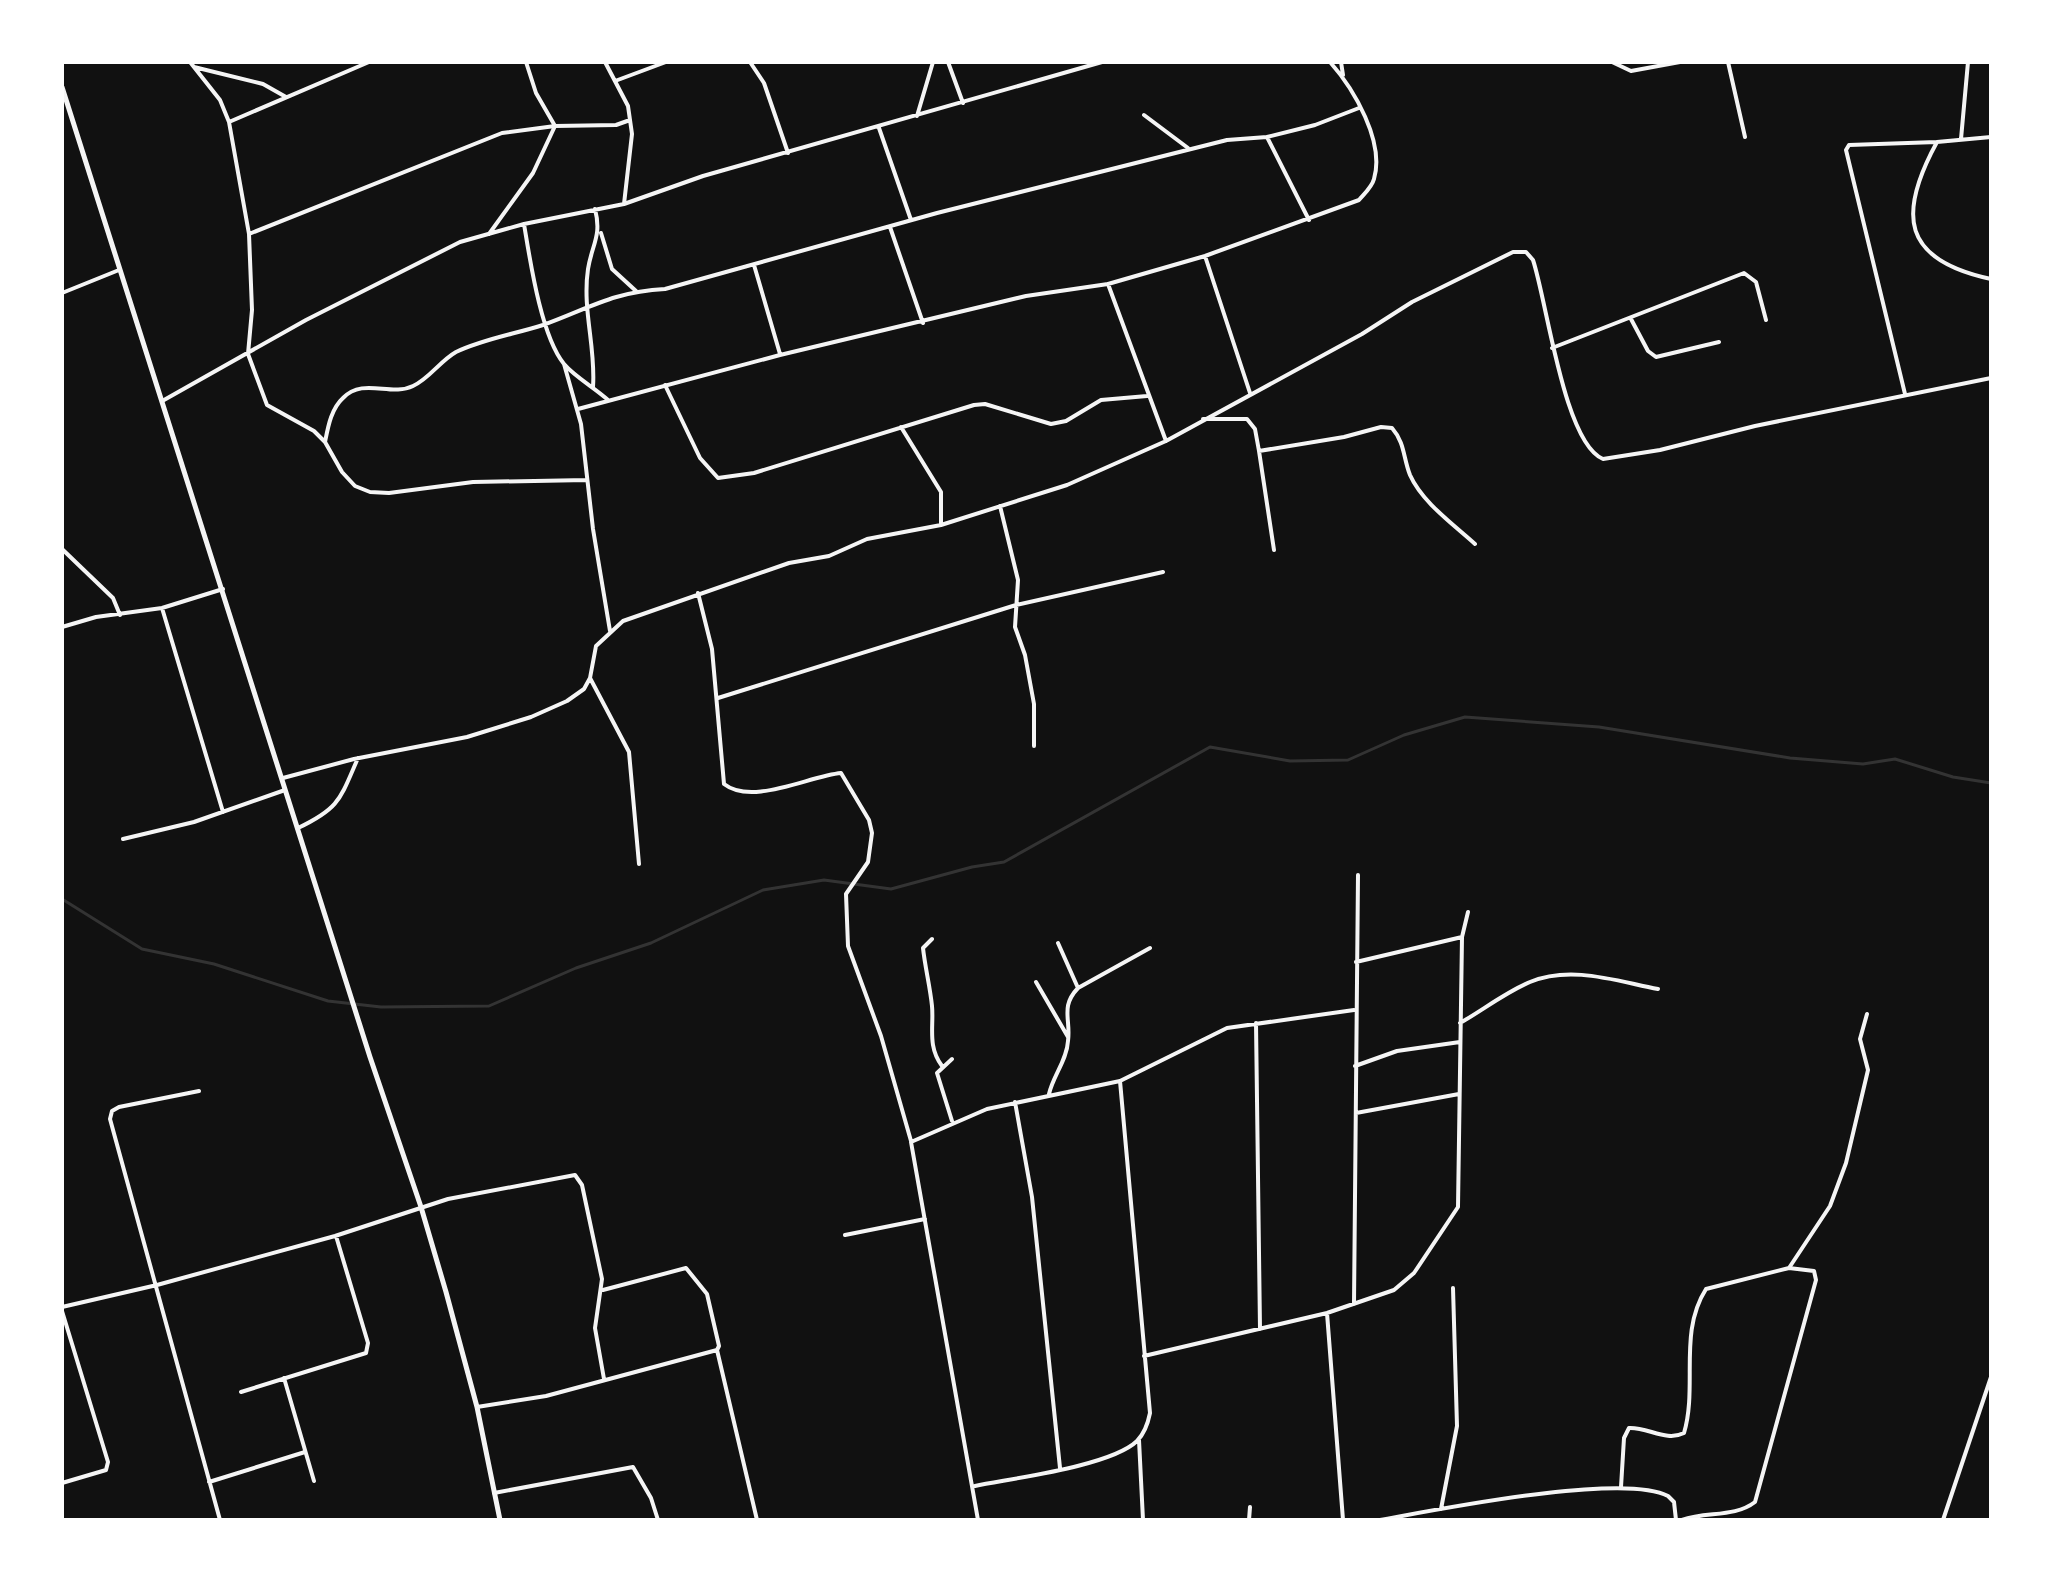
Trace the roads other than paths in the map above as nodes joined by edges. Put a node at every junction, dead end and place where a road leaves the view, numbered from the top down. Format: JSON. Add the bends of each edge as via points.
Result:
{"nodes":[{"id":1,"x":369,"y":62,"type":"edge"},
{"id":2,"x":526,"y":62,"type":"edge"},
{"id":3,"x":605,"y":62,"type":"edge"},
{"id":4,"x":666,"y":62,"type":"edge"},
{"id":5,"x":750,"y":62,"type":"edge"},
{"id":6,"x":933,"y":62,"type":"edge"},
{"id":7,"x":948,"y":62,"type":"edge"},
{"id":8,"x":1102,"y":62,"type":"edge"},
{"id":9,"x":1330,"y":62,"type":"edge"},
{"id":10,"x":1341,"y":62,"type":"edge"},
{"id":11,"x":1612,"y":62,"type":"edge"},
{"id":12,"x":1680,"y":62,"type":"edge"},
{"id":13,"x":1728,"y":62,"type":"edge"},
{"id":14,"x":1968,"y":62,"type":"edge"},
{"id":15,"x":192,"y":64,"type":"edge"},
{"id":16,"x":1343,"y":77,"type":"junction"},
{"id":17,"x":615,"y":81,"type":"junction"},
{"id":18,"x":62,"y":87,"type":"edge"},
{"id":19,"x":286,"y":97,"type":"junction"},
{"id":20,"x":963,"y":103,"type":"junction"},
{"id":21,"x":1359,"y":108,"type":"junction"},
{"id":22,"x":1144,"y":115,"type":"dead end"},
{"id":23,"x":917,"y":116,"type":"junction"},
{"id":24,"x":630,"y":120,"type":"junction"},
{"id":25,"x":229,"y":122,"type":"junction"},
{"id":26,"x":555,"y":126,"type":"junction"},
{"id":27,"x":879,"y":128,"type":"junction"},
{"id":28,"x":1267,"y":137,"type":"junction"},
{"id":29,"x":1745,"y":137,"type":"dead end"},
{"id":30,"x":1991,"y":137,"type":"edge"},
{"id":31,"x":1961,"y":139,"type":"junction"},
{"id":32,"x":1937,"y":142,"type":"junction"},
{"id":33,"x":1188,"y":148,"type":"junction"},
{"id":34,"x":788,"y":153,"type":"junction"},
{"id":35,"x":624,"y":204,"type":"junction"},
{"id":36,"x":595,"y":209,"type":"junction"},
{"id":37,"x":911,"y":220,"type":"junction"},
{"id":38,"x":1309,"y":220,"type":"junction"},
{"id":39,"x":524,"y":224,"type":"junction"},
{"id":40,"x":890,"y":226,"type":"junction"},
{"id":41,"x":600,"y":230,"type":"junction"},
{"id":42,"x":249,"y":234,"type":"junction"},
{"id":43,"x":489,"y":234,"type":"junction"},
{"id":44,"x":1205,"y":256,"type":"junction"},
{"id":45,"x":754,"y":265,"type":"junction"},
{"id":46,"x":121,"y":270,"type":"junction"},
{"id":47,"x":1991,"y":279,"type":"edge"},
{"id":48,"x":1108,"y":284,"type":"junction"},
{"id":49,"x":636,"y":291,"type":"junction"},
{"id":50,"x":62,"y":293,"type":"edge"},
{"id":51,"x":585,"y":305,"type":"junction"},
{"id":52,"x":1631,"y":319,"type":"junction"},
{"id":53,"x":1766,"y":320,"type":"dead end"},
{"id":54,"x":547,"y":323,"type":"junction"},
{"id":55,"x":923,"y":323,"type":"junction"},
{"id":56,"x":1719,"y":342,"type":"dead end"},
{"id":57,"x":1552,"y":348,"type":"junction"},
{"id":58,"x":248,"y":354,"type":"junction"},
{"id":59,"x":780,"y":355,"type":"junction"},
{"id":60,"x":564,"y":364,"type":"junction"},
{"id":61,"x":1991,"y":378,"type":"edge"},
{"id":62,"x":665,"y":385,"type":"junction"},
{"id":63,"x":593,"y":387,"type":"junction"},
{"id":64,"x":1250,"y":393,"type":"junction"},
{"id":65,"x":1906,"y":395,"type":"junction"},
{"id":66,"x":1147,"y":396,"type":"junction"},
{"id":67,"x":164,"y":400,"type":"junction"},
{"id":68,"x":608,"y":400,"type":"junction"},
{"id":69,"x":578,"y":409,"type":"junction"},
{"id":70,"x":1201,"y":419,"type":"junction"},
{"id":71,"x":900,"y":426,"type":"junction"},
{"id":72,"x":1166,"y":441,"type":"junction"},
{"id":73,"x":325,"y":442,"type":"junction"},
{"id":74,"x":1259,"y":451,"type":"junction"},
{"id":75,"x":587,"y":480,"type":"junction"},
{"id":76,"x":1000,"y":506,"type":"junction"},
{"id":77,"x":941,"y":525,"type":"junction"},
{"id":78,"x":1475,"y":544,"type":"dead end"},
{"id":79,"x":62,"y":549,"type":"edge"},
{"id":80,"x":1274,"y":550,"type":"dead end"},
{"id":81,"x":1163,"y":572,"type":"dead end"},
{"id":82,"x":223,"y":589,"type":"junction"},
{"id":83,"x":698,"y":593,"type":"junction"},
{"id":84,"x":1016,"y":605,"type":"junction"},
{"id":85,"x":162,"y":608,"type":"junction"},
{"id":86,"x":120,"y":616,"type":"junction"},
{"id":87,"x":62,"y":627,"type":"edge"},
{"id":88,"x":610,"y":631,"type":"junction"},
{"id":89,"x":590,"y":678,"type":"junction"},
{"id":90,"x":718,"y":698,"type":"junction"},
{"id":91,"x":1034,"y":746,"type":"dead end"},
{"id":92,"x":358,"y":758,"type":"junction"},
{"id":93,"x":283,"y":778,"type":"junction"},
{"id":94,"x":286,"y":790,"type":"junction"},
{"id":95,"x":223,"y":812,"type":"junction"},
{"id":96,"x":298,"y":828,"type":"junction"},
{"id":97,"x":123,"y":839,"type":"dead end"},
{"id":98,"x":639,"y":864,"type":"dead end"},
{"id":99,"x":1358,"y":875,"type":"dead end"},
{"id":100,"x":1468,"y":912,"type":"dead end"},
{"id":101,"x":1462,"y":937,"type":"junction"},
{"id":102,"x":932,"y":939,"type":"dead end"},
{"id":103,"x":1058,"y":943,"type":"dead end"},
{"id":104,"x":1150,"y":948,"type":"dead end"},
{"id":105,"x":1355,"y":962,"type":"junction"},
{"id":106,"x":1036,"y":982,"type":"dead end"},
{"id":107,"x":1078,"y":988,"type":"junction"},
{"id":108,"x":1658,"y":989,"type":"dead end"},
{"id":109,"x":1354,"y":1010,"type":"junction"},
{"id":110,"x":1867,"y":1014,"type":"dead end"},
{"id":111,"x":1256,"y":1022,"type":"junction"},
{"id":112,"x":1460,"y":1023,"type":"junction"},
{"id":113,"x":1069,"y":1039,"type":"junction"},
{"id":114,"x":1460,"y":1042,"type":"junction"},
{"id":115,"x":952,"y":1059,"type":"dead end"},
{"id":116,"x":942,"y":1066,"type":"junction"},
{"id":117,"x":1355,"y":1066,"type":"junction"},
{"id":118,"x":1120,"y":1081,"type":"junction"},
{"id":119,"x":199,"y":1091,"type":"dead end"},
{"id":120,"x":1049,"y":1094,"type":"junction"},
{"id":121,"x":1459,"y":1094,"type":"junction"},
{"id":122,"x":1015,"y":1102,"type":"junction"},
{"id":123,"x":1356,"y":1113,"type":"junction"},
{"id":124,"x":952,"y":1121,"type":"junction"},
{"id":125,"x":911,"y":1142,"type":"junction"},
{"id":126,"x":421,"y":1207,"type":"junction"},
{"id":127,"x":925,"y":1219,"type":"junction"},
{"id":128,"x":845,"y":1235,"type":"dead end"},
{"id":129,"x":335,"y":1236,"type":"junction"},
{"id":130,"x":1789,"y":1268,"type":"junction"},
{"id":131,"x":157,"y":1285,"type":"junction"},
{"id":132,"x":1453,"y":1288,"type":"dead end"},
{"id":133,"x":603,"y":1290,"type":"junction"},
{"id":134,"x":1354,"y":1304,"type":"junction"},
{"id":135,"x":62,"y":1309,"type":"edge"},
{"id":136,"x":1327,"y":1313,"type":"junction"},
{"id":137,"x":1260,"y":1329,"type":"junction"},
{"id":138,"x":717,"y":1350,"type":"junction"},
{"id":139,"x":1144,"y":1356,"type":"junction"},
{"id":140,"x":1991,"y":1377,"type":"edge"},
{"id":141,"x":284,"y":1378,"type":"junction"},
{"id":142,"x":604,"y":1379,"type":"junction"},
{"id":143,"x":241,"y":1392,"type":"dead end"},
{"id":144,"x":477,"y":1407,"type":"junction"},
{"id":145,"x":1139,"y":1440,"type":"junction"},
{"id":146,"x":305,"y":1452,"type":"junction"},
{"id":147,"x":1060,"y":1468,"type":"junction"},
{"id":148,"x":314,"y":1481,"type":"dead end"},
{"id":149,"x":209,"y":1482,"type":"junction"},
{"id":150,"x":62,"y":1483,"type":"edge"},
{"id":151,"x":974,"y":1486,"type":"junction"},
{"id":152,"x":1621,"y":1487,"type":"junction"},
{"id":153,"x":494,"y":1493,"type":"junction"},
{"id":154,"x":1250,"y":1507,"type":"dead end"},
{"id":155,"x":1441,"y":1509,"type":"junction"},
{"id":156,"x":220,"y":1520,"type":"edge"},
{"id":157,"x":500,"y":1520,"type":"edge"},
{"id":158,"x":658,"y":1520,"type":"edge"},
{"id":159,"x":757,"y":1520,"type":"edge"},
{"id":160,"x":978,"y":1520,"type":"edge"},
{"id":161,"x":1143,"y":1520,"type":"edge"},
{"id":162,"x":1249,"y":1520,"type":"edge"},
{"id":163,"x":1343,"y":1520,"type":"edge"},
{"id":164,"x":1380,"y":1520,"type":"edge"},
{"id":165,"x":1679,"y":1520,"type":"edge"},
{"id":166,"x":1943,"y":1520,"type":"edge"}],
"edges":[{"from":1,"to":19,"type":"street"},
{"from":2,"to":26,"type":"street"},
{"from":3,"to":17,"type":"street"},
{"from":4,"to":17,"type":"street"},
{"from":5,"to":34,"type":"street","via":[[764,83]]},
{"from":6,"to":23,"type":"street"},
{"from":7,"to":20,"type":"street"},
{"from":8,"to":20,"type":"street"},
{"from":9,"to":16,"type":"street"},
{"from":10,"to":16,"type":"street"},
{"from":11,"to":12,"type":"street","via":[[1631,71]]},
{"from":13,"to":29,"type":"street"},
{"from":14,"to":31,"type":"street"},
{"from":15,"to":19,"type":"street","via":[[263,84]]},
{"from":15,"to":25,"type":"street","via":[[220,100]]},
{"from":16,"to":21,"type":"street"},
{"from":17,"to":24,"type":"street"},
{"from":18,"to":46,"type":"street"},
{"from":19,"to":25,"type":"street"},
{"from":20,"to":23,"type":"street"},
{"from":21,"to":28,"type":"street"},
{"from":21,"to":38,"type":"street","via":[[1376,159],[1374,182],[1359,200]]},
{"from":22,"to":33,"type":"street"},
{"from":23,"to":27,"type":"street"},
{"from":24,"to":26,"type":"street"},
{"from":24,"to":35,"type":"street"},
{"from":25,"to":42,"type":"street"},
{"from":26,"to":42,"type":"street","via":[[502,133]]},
{"from":26,"to":43,"type":"street","via":[[533,173]]},
{"from":27,"to":34,"type":"street"},
{"from":27,"to":37,"type":"street"},
{"from":28,"to":33,"type":"street"},
{"from":28,"to":38,"type":"street"},
{"from":30,"to":31,"type":"street"},
{"from":31,"to":32,"type":"street"},
{"from":32,"to":47,"type":"street","via":[[1912,200],[1922,247],[1949,267]]},
{"from":32,"to":65,"type":"street","via":[[1849,145],[1846,150]]},
{"from":33,"to":37,"type":"street"},
{"from":34,"to":35,"type":"street"},
{"from":35,"to":36,"type":"street"},
{"from":36,"to":39,"type":"street"},
{"from":36,"to":41,"type":"street"},
{"from":37,"to":40,"type":"street"},
{"from":38,"to":44,"type":"street"},
{"from":39,"to":43,"type":"street"},
{"from":39,"to":54,"type":"street"},
{"from":40,"to":45,"type":"street"},
{"from":40,"to":55,"type":"street"},
{"from":41,"to":49,"type":"street","via":[[612,269]]},
{"from":41,"to":51,"type":"street","via":[[590,259]]},
{"from":42,"to":58,"type":"street"},
{"from":43,"to":58,"type":"street","via":[[402,270]]},
{"from":44,"to":48,"type":"street"},
{"from":44,"to":64,"type":"street"},
{"from":45,"to":49,"type":"street","via":[[665,289]]},
{"from":45,"to":59,"type":"street"},
{"from":46,"to":50,"type":"street"},
{"from":46,"to":67,"type":"street"},
{"from":48,"to":55,"type":"street","via":[[1026,296]]},
{"from":48,"to":66,"type":"street"},
{"from":49,"to":51,"type":"street"},
{"from":51,"to":54,"type":"street"},
{"from":51,"to":63,"type":"street","via":[[594,356]]},
{"from":52,"to":53,"type":"street","via":[[1744,273],[1756,282]]},
{"from":52,"to":56,"type":"street","via":[[1656,357]]},
{"from":52,"to":57,"type":"street"},
{"from":54,"to":60,"type":"street"},
{"from":54,"to":73,"type":"street","via":[[457,352],[415,386],[350,392],[330,419]]},
{"from":55,"to":59,"type":"street"},
{"from":57,"to":64,"type":"street","via":[[1533,260],[1526,252],[1513,252]]},
{"from":57,"to":65,"type":"street","via":[[1585,445],[1603,459]]},
{"from":58,"to":67,"type":"street"},
{"from":58,"to":73,"type":"street","via":[[267,405]]},
{"from":59,"to":62,"type":"street"},
{"from":60,"to":63,"type":"street"},
{"from":60,"to":69,"type":"street"},
{"from":61,"to":65,"type":"street"},
{"from":62,"to":68,"type":"street"},
{"from":62,"to":71,"type":"street","via":[[700,458],[718,478],[754,473]]},
{"from":63,"to":68,"type":"street"},
{"from":64,"to":70,"type":"street"},
{"from":66,"to":71,"type":"street","via":[[1101,400],[1051,424],[985,404]]},
{"from":66,"to":72,"type":"street"},
{"from":67,"to":82,"type":"street"},
{"from":68,"to":69,"type":"street"},
{"from":69,"to":75,"type":"street"},
{"from":70,"to":72,"type":"street"},
{"from":70,"to":74,"type":"street","via":[[1247,419]]},
{"from":71,"to":77,"type":"street","via":[[941,492]]},
{"from":72,"to":76,"type":"street","via":[[1067,485]]},
{"from":73,"to":75,"type":"street","via":[[342,472],[370,492],[473,482]]},
{"from":74,"to":78,"type":"street","via":[[1392,428],[1403,441],[1411,477],[1424,498]]},
{"from":74,"to":80,"type":"street"},
{"from":75,"to":88,"type":"street"},
{"from":76,"to":77,"type":"street"},
{"from":76,"to":84,"type":"street","via":[[1018,580]]},
{"from":77,"to":83,"type":"street","via":[[867,539],[829,556],[789,563]]},
{"from":79,"to":86,"type":"street","via":[[113,598]]},
{"from":81,"to":84,"type":"street"},
{"from":82,"to":85,"type":"street"},
{"from":82,"to":93,"type":"street"},
{"from":83,"to":88,"type":"street","via":[[642,612]]},
{"from":83,"to":90,"type":"street"},
{"from":84,"to":90,"type":"street"},
{"from":84,"to":91,"type":"street","via":[[1015,627],[1034,704]]},
{"from":85,"to":86,"type":"street"},
{"from":85,"to":95,"type":"street"},
{"from":86,"to":87,"type":"street"},
{"from":88,"to":89,"type":"street","via":[[596,646]]},
{"from":89,"to":92,"type":"street","via":[[567,701],[531,717],[467,737]]},
{"from":89,"to":98,"type":"street","via":[[629,752]]},
{"from":90,"to":125,"type":"street","via":[[724,784],[734,792],[753,793],[841,773],[869,820],[868,862],[846,894],[848,946]]},
{"from":92,"to":93,"type":"street"},
{"from":92,"to":96,"type":"street","via":[[328,814]]},
{"from":93,"to":94,"type":"street"},
{"from":94,"to":95,"type":"street"},
{"from":94,"to":96,"type":"street"},
{"from":95,"to":97,"type":"street"},
{"from":96,"to":126,"type":"street"},
{"from":99,"to":105,"type":"street"},
{"from":100,"to":101,"type":"street"},
{"from":101,"to":105,"type":"street"},
{"from":101,"to":112,"type":"street"},
{"from":102,"to":116,"type":"street","via":[[923,948],[932,1009],[928,1020],[934,1055]]},
{"from":103,"to":107,"type":"street"},
{"from":104,"to":107,"type":"street"},
{"from":105,"to":109,"type":"street"},
{"from":106,"to":113,"type":"street"},
{"from":107,"to":113,"type":"street","via":[[1065,1010]]},
{"from":108,"to":112,"type":"street","via":[[1582,973],[1553,976],[1530,982]]},
{"from":109,"to":111,"type":"street"},
{"from":109,"to":117,"type":"street"},
{"from":110,"to":130,"type":"street","via":[[1860,1039],[1868,1070],[1846,1163],[1830,1206]]},
{"from":111,"to":118,"type":"street","via":[[1212,1032]]},
{"from":111,"to":137,"type":"street"},
{"from":112,"to":114,"type":"street"},
{"from":113,"to":120,"type":"street"},
{"from":114,"to":117,"type":"street","via":[[1397,1051]]},
{"from":114,"to":121,"type":"street"},
{"from":115,"to":116,"type":"street"},
{"from":116,"to":124,"type":"street","via":[[938,1084]]},
{"from":117,"to":123,"type":"street"},
{"from":118,"to":120,"type":"street"},
{"from":118,"to":139,"type":"street"},
{"from":119,"to":131,"type":"street","via":[[119,1107],[110,1119]]},
{"from":120,"to":122,"type":"street"},
{"from":121,"to":123,"type":"street"},
{"from":121,"to":134,"type":"street","via":[[1458,1207],[1414,1273],[1394,1290]]},
{"from":122,"to":124,"type":"street"},
{"from":122,"to":147,"type":"street","via":[[1044,1301]]},
{"from":123,"to":134,"type":"street"},
{"from":124,"to":125,"type":"street"},
{"from":125,"to":127,"type":"street"},
{"from":126,"to":129,"type":"street"},
{"from":126,"to":133,"type":"street","via":[[575,1175],[582,1185]]},
{"from":126,"to":144,"type":"street"},
{"from":127,"to":128,"type":"street"},
{"from":127,"to":151,"type":"street"},
{"from":129,"to":131,"type":"street"},
{"from":129,"to":141,"type":"street","via":[[368,1343],[366,1353]]},
{"from":130,"to":152,"type":"street","via":[[1706,1289],[1690,1339],[1687,1364],[1692,1386],[1684,1433],[1629,1428]]},
{"from":130,"to":165,"type":"street","via":[[1814,1271],[1816,1280],[1755,1502],[1738,1513],[1703,1513]]},
{"from":131,"to":135,"type":"street"},
{"from":131,"to":149,"type":"street"},
{"from":132,"to":155,"type":"street","via":[[1457,1426]]},
{"from":133,"to":138,"type":"street","via":[[686,1268],[707,1294]]},
{"from":133,"to":142,"type":"street","via":[[595,1328]]},
{"from":134,"to":136,"type":"street"},
{"from":135,"to":150,"type":"street","via":[[108,1462],[98,1474]]},
{"from":136,"to":137,"type":"street"},
{"from":136,"to":163,"type":"street"},
{"from":137,"to":139,"type":"street"},
{"from":138,"to":142,"type":"street"},
{"from":138,"to":159,"type":"street"},
{"from":139,"to":145,"type":"street","via":[[1150,1413]]},
{"from":140,"to":166,"type":"street"},
{"from":141,"to":143,"type":"street"},
{"from":141,"to":146,"type":"street"},
{"from":142,"to":144,"type":"street","via":[[546,1396]]},
{"from":144,"to":153,"type":"street"},
{"from":145,"to":147,"type":"street","via":[[1103,1459]]},
{"from":145,"to":161,"type":"street"},
{"from":146,"to":148,"type":"street"},
{"from":146,"to":149,"type":"street"},
{"from":147,"to":151,"type":"street"},
{"from":149,"to":156,"type":"street"},
{"from":151,"to":160,"type":"street"},
{"from":152,"to":155,"type":"street"},
{"from":152,"to":165,"type":"street","via":[[1668,1496]]},
{"from":153,"to":157,"type":"street"},
{"from":153,"to":158,"type":"street","via":[[633,1467]]},
{"from":154,"to":162,"type":"street"},
{"from":155,"to":164,"type":"street"}]}
